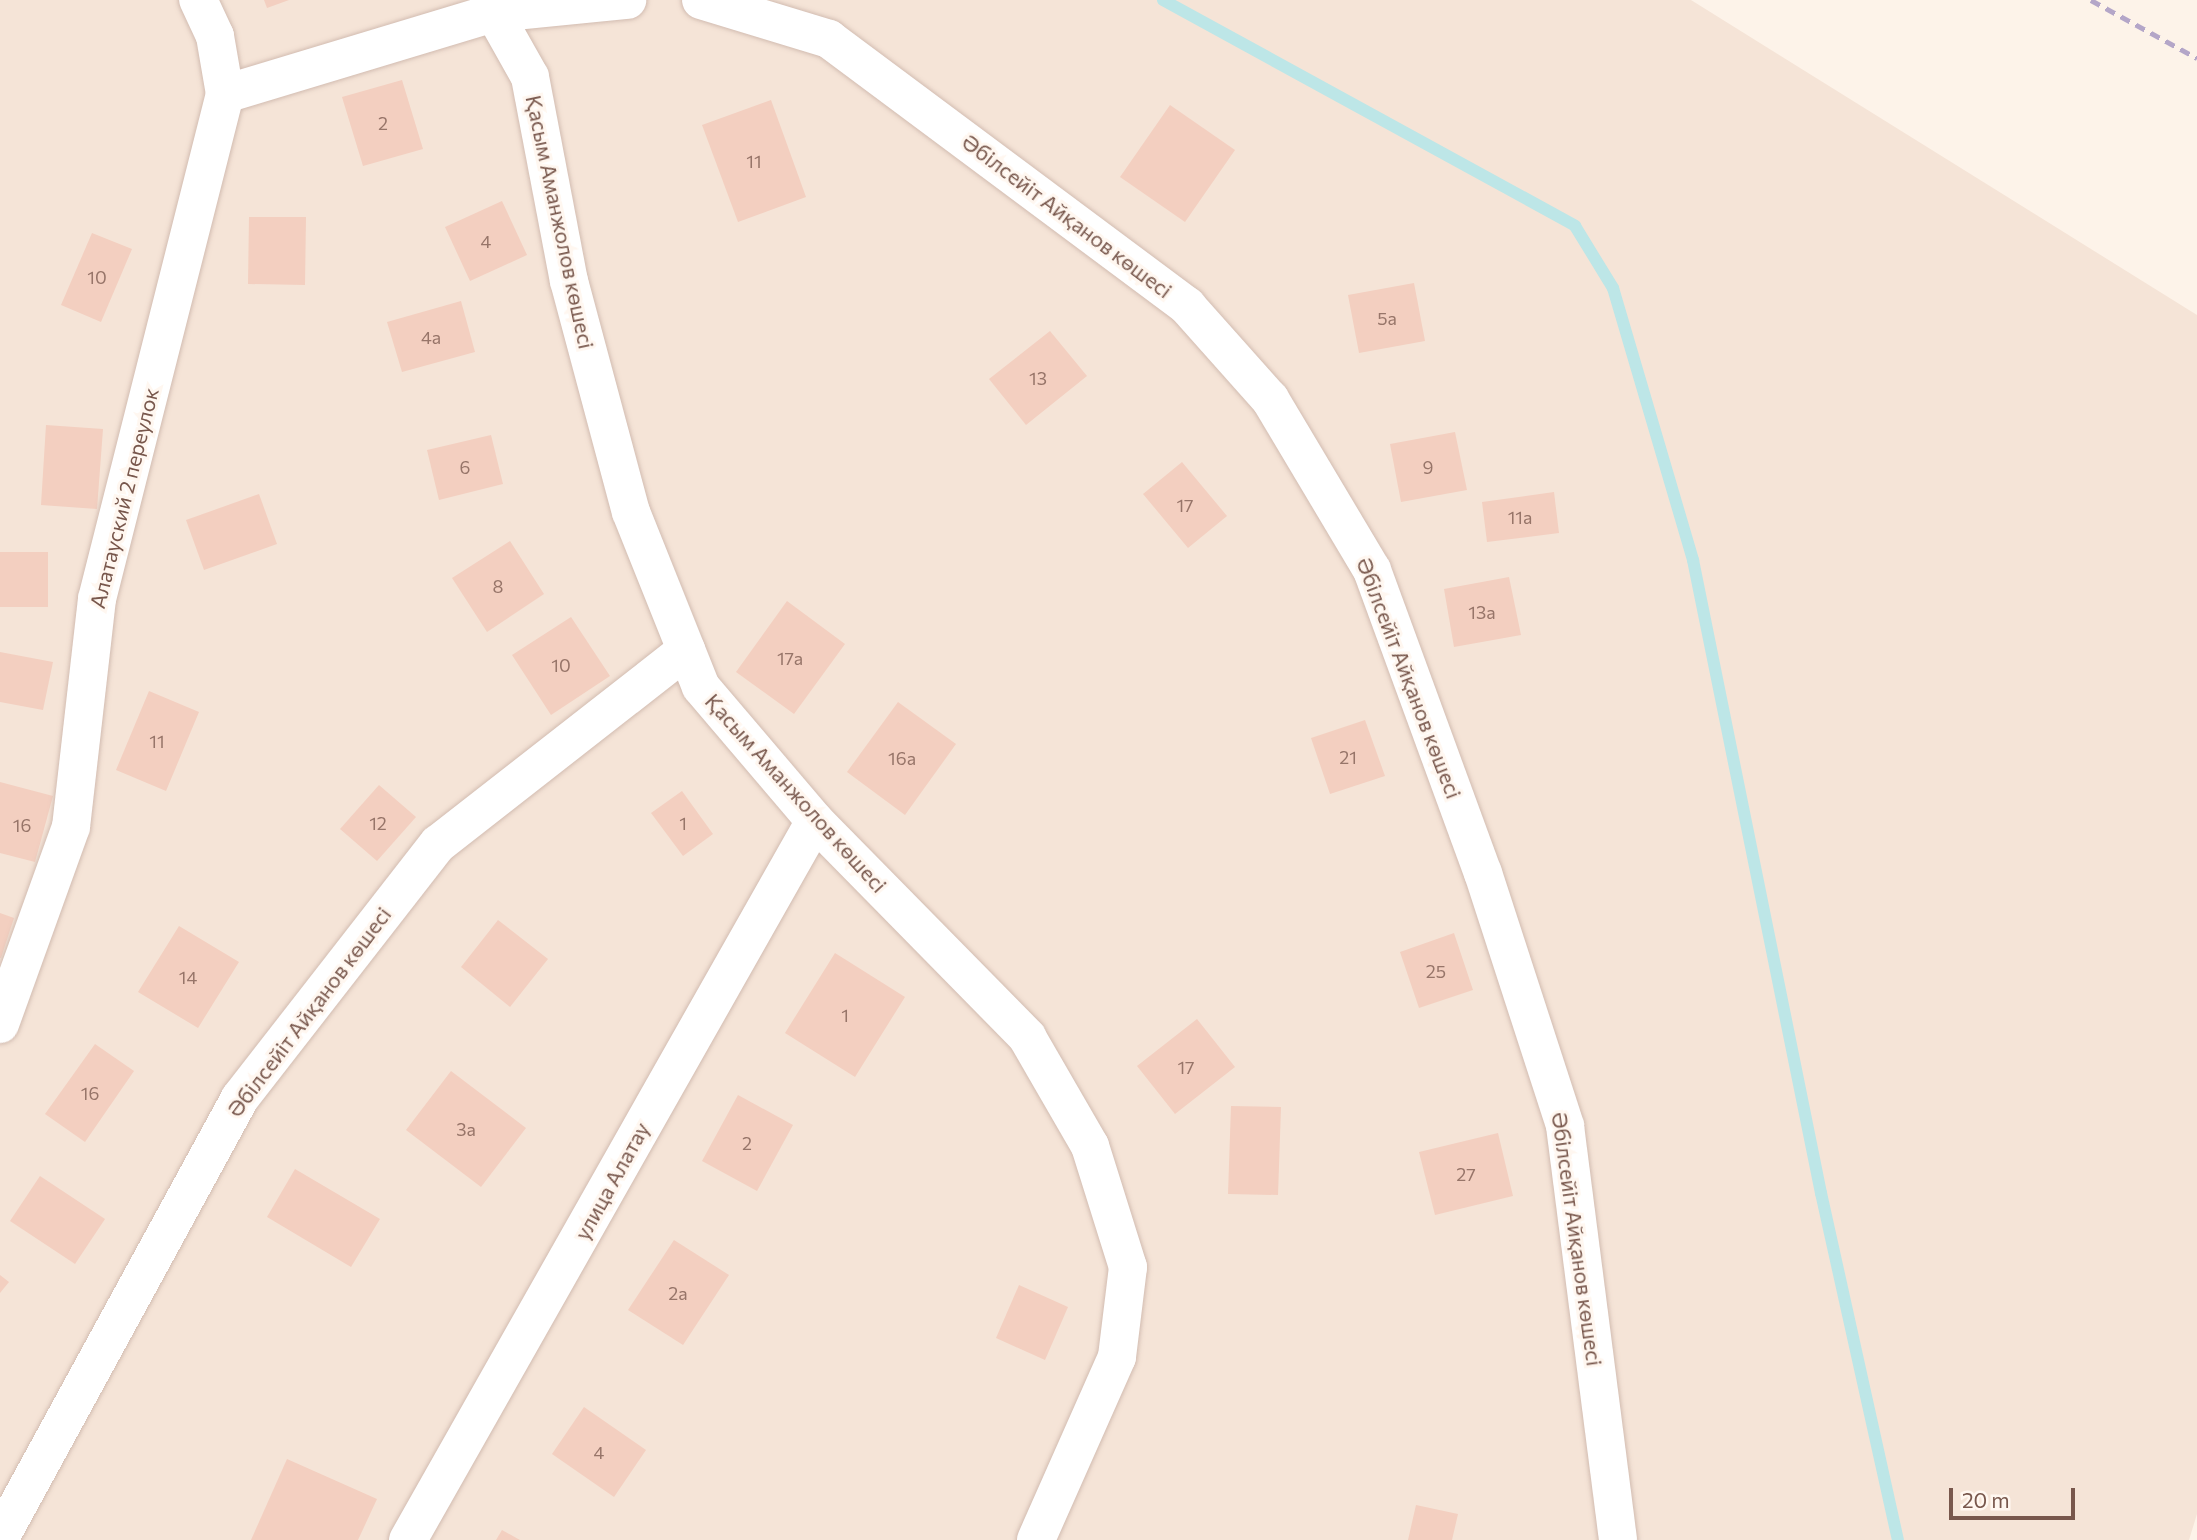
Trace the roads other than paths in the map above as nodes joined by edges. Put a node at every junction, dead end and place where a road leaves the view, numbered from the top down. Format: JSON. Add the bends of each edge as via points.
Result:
{"nodes":[{"id":1,"x":198,"y":0,"type":"edge"},
{"id":2,"x":627,"y":0,"type":"edge"},
{"id":3,"x":701,"y":0,"type":"edge"},
{"id":4,"x":494,"y":13,"type":"junction"},
{"id":5,"x":225,"y":94,"type":"junction"},
{"id":6,"x":686,"y":650,"type":"junction"},
{"id":7,"x":815,"y":821,"type":"junction"},
{"id":8,"x":0,"y":1024,"type":"edge"},
{"id":9,"x":0,"y":1538,"type":"edge"},
{"id":10,"x":408,"y":1540,"type":"edge"},
{"id":11,"x":1035,"y":1540,"type":"edge"},
{"id":12,"x":1618,"y":1540,"type":"edge"}],
"edges":[{"from":1,"to":5,"type":"street","via":[[215,36]]},
{"from":2,"to":4,"type":"street"},
{"from":3,"to":12,"type":"street","name":"Әбілсейіт Айқанов көшесі","via":[[829,39],[1187,306],[1270,399],[1372,570],[1483,873],[1565,1126]]},
{"from":4,"to":5,"type":"street"},
{"from":4,"to":6,"type":"street","name":"Қасым Аманжолов көшесі","via":[[530,77],[569,281],[631,512]]},
{"from":5,"to":8,"type":"street","name":"Алатауский 2 переулок","via":[[97,599],[71,827]]},
{"from":6,"to":7,"type":"street","name":"Қасым Аманжолов көшесі","via":[[701,687]]},
{"from":6,"to":9,"type":"street","name":"Әбілсейіт Айқанов көшесі","via":[[438,844],[240,1098]]},
{"from":7,"to":10,"type":"street","name":"улица Алатау"},
{"from":7,"to":11,"type":"street","name":"Қасым Аманжолов көшесі","via":[[1027,1037],[1090,1146],[1128,1267],[1117,1357]]}]}
